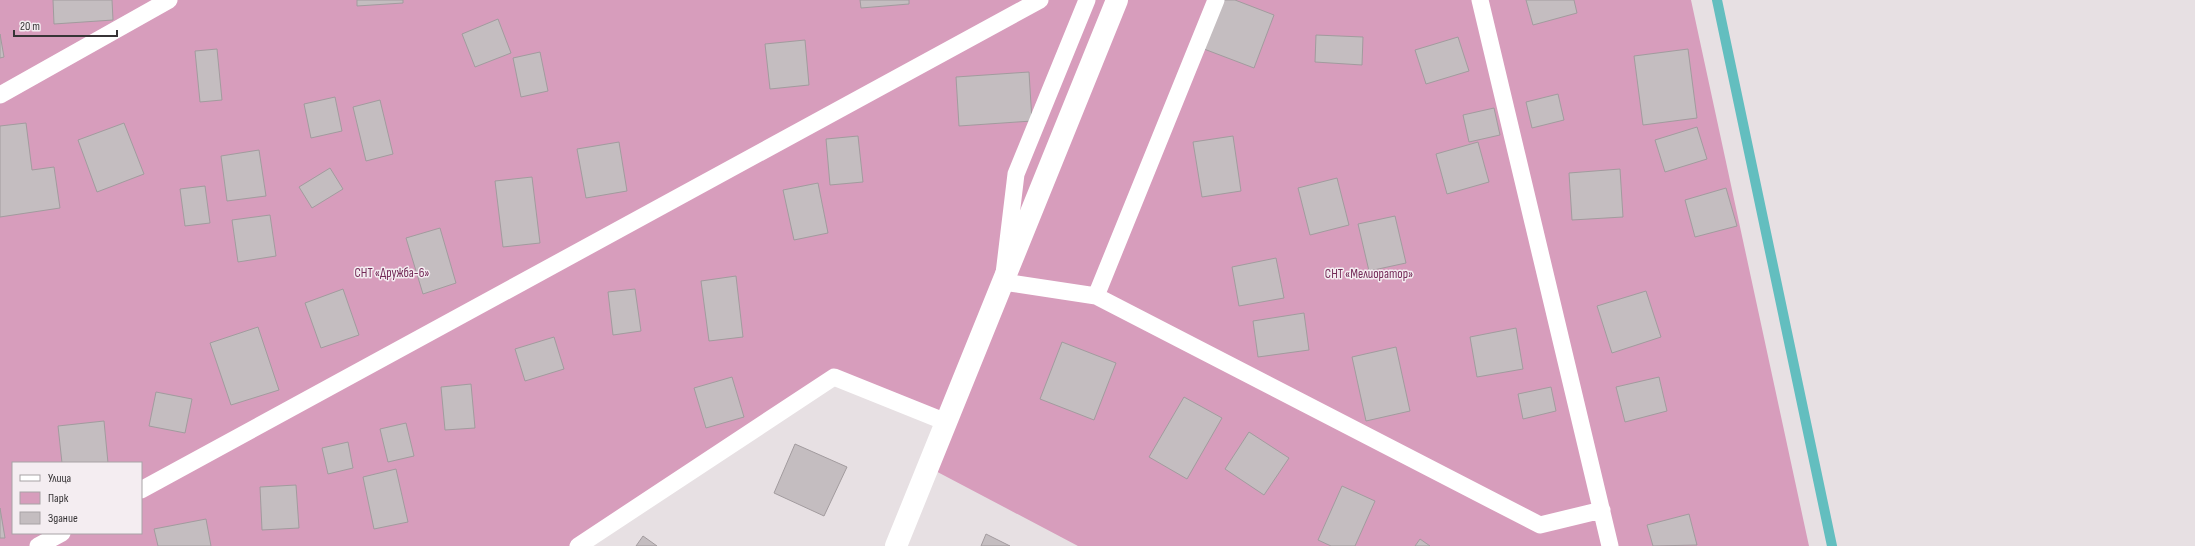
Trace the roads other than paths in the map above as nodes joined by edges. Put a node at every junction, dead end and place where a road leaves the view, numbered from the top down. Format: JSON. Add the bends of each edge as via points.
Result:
{"nodes":[{"id":1,"x":169,"y":0,"type":"edge"},
{"id":2,"x":1040,"y":0,"type":"edge"},
{"id":3,"x":1087,"y":0,"type":"edge"},
{"id":4,"x":1117,"y":0,"type":"edge"},
{"id":5,"x":1216,"y":0,"type":"edge"},
{"id":6,"x":1480,"y":0,"type":"edge"},
{"id":7,"x":0,"y":95,"type":"edge"},
{"id":8,"x":1003,"y":282,"type":"junction"},
{"id":9,"x":1096,"y":296,"type":"junction"},
{"id":10,"x":946,"y":422,"type":"junction"},
{"id":11,"x":142,"y":489,"type":"edge"},
{"id":12,"x":1602,"y":510,"type":"junction"},
{"id":13,"x":60,"y":534,"type":"edge"},
{"id":14,"x":38,"y":546,"type":"edge"},
{"id":15,"x":578,"y":546,"type":"edge"},
{"id":16,"x":896,"y":546,"type":"edge"},
{"id":17,"x":1610,"y":546,"type":"edge"}],
"edges":[{"from":1,"to":7,"type":"lane"},
{"from":2,"to":11,"type":"lane"},
{"from":3,"to":8,"type":"lane","via":[[1016,174]]},
{"from":4,"to":8,"type":"street"},
{"from":5,"to":9,"type":"lane"},
{"from":6,"to":12,"type":"lane"},
{"from":8,"to":9,"type":"lane"},
{"from":8,"to":10,"type":"street"},
{"from":9,"to":12,"type":"lane","via":[[1540,525]]},
{"from":10,"to":15,"type":"lane","via":[[834,377]]},
{"from":10,"to":16,"type":"street"},
{"from":12,"to":17,"type":"lane"},
{"from":13,"to":14,"type":"lane"}]}
